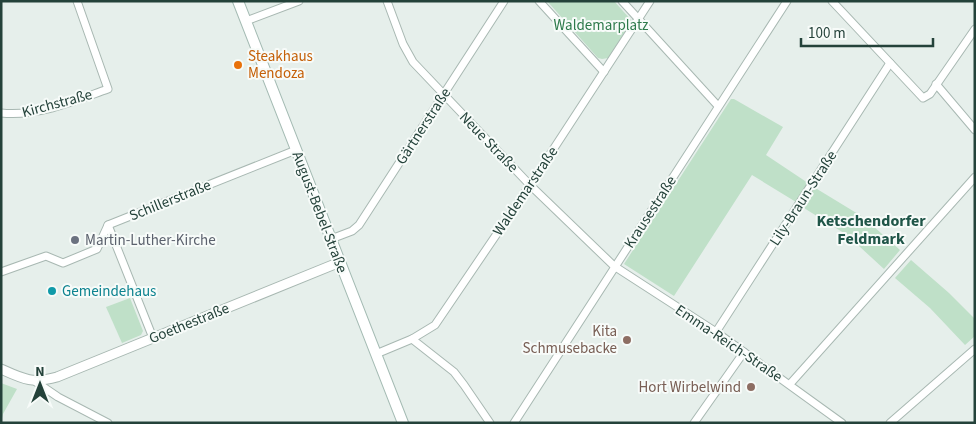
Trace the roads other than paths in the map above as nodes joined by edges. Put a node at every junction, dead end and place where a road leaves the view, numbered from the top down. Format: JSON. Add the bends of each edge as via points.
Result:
{"nodes":[{"id":1,"x":77,"y":1,"type":"edge"},
{"id":2,"x":238,"y":1,"type":"edge"},
{"id":3,"x":299,"y":1,"type":"edge"},
{"id":4,"x":387,"y":1,"type":"edge"},
{"id":5,"x":504,"y":1,"type":"edge"},
{"id":6,"x":539,"y":1,"type":"edge"},
{"id":7,"x":622,"y":1,"type":"edge"},
{"id":8,"x":650,"y":1,"type":"edge"},
{"id":9,"x":787,"y":1,"type":"edge"},
{"id":10,"x":834,"y":2,"type":"edge"},
{"id":11,"x":638,"y":19,"type":"junction"},
{"id":12,"x":246,"y":21,"type":"junction"},
{"id":13,"x":975,"y":28,"type":"edge"},
{"id":14,"x":890,"y":63,"type":"junction"},
{"id":15,"x":604,"y":72,"type":"junction"},
{"id":16,"x":936,"y":84,"type":"junction"},
{"id":17,"x":444,"y":95,"type":"junction"},
{"id":18,"x":718,"y":106,"type":"junction"},
{"id":19,"x":1,"y":113,"type":"edge"},
{"id":20,"x":975,"y":130,"type":"edge"},
{"id":21,"x":296,"y":150,"type":"junction"},
{"id":22,"x":975,"y":177,"type":"edge"},
{"id":23,"x":530,"y":185,"type":"junction"},
{"id":24,"x":108,"y":225,"type":"junction"},
{"id":25,"x":331,"y":239,"type":"junction"},
{"id":26,"x":340,"y":262,"type":"junction"},
{"id":27,"x":614,"y":266,"type":"junction"},
{"id":28,"x":1,"y":272,"type":"edge"},
{"id":29,"x":716,"y":332,"type":"junction"},
{"id":30,"x":153,"y":338,"type":"junction"},
{"id":31,"x":412,"y":339,"type":"junction"},
{"id":32,"x":975,"y":349,"type":"edge"},
{"id":33,"x":744,"y":352,"type":"junction"},
{"id":34,"x":376,"y":354,"type":"junction"},
{"id":35,"x":1,"y":369,"type":"edge"},
{"id":36,"x":36,"y":382,"type":"junction"},
{"id":37,"x":790,"y":384,"type":"junction"},
{"id":38,"x":108,"y":423,"type":"edge"},
{"id":39,"x":403,"y":423,"type":"edge"},
{"id":40,"x":490,"y":423,"type":"edge"},
{"id":41,"x":514,"y":423,"type":"edge"},
{"id":42,"x":694,"y":423,"type":"edge"},
{"id":43,"x":842,"y":423,"type":"edge"},
{"id":44,"x":890,"y":423,"type":"edge"}],
"edges":[{"from":1,"to":19,"type":"street","name":"Kirchstraße","via":[[108,89],[36,112]]},
{"from":2,"to":12,"type":"main road","name":"August-Bebel-Straße"},
{"from":3,"to":12,"type":"street"},
{"from":4,"to":17,"type":"street","name":"Neue Straße","via":[[413,62]]},
{"from":5,"to":17,"type":"street","name":"Gärtnerstraße"},
{"from":6,"to":15,"type":"street"},
{"from":7,"to":11,"type":"street"},
{"from":8,"to":11,"type":"street","name":"Waldemarstraße"},
{"from":9,"to":18,"type":"street","name":"Krausestraße"},
{"from":10,"to":14,"type":"street"},
{"from":11,"to":15,"type":"street","name":"Waldemarstraße"},
{"from":11,"to":18,"type":"street"},
{"from":12,"to":21,"type":"main road","name":"August-Bebel-Straße"},
{"from":13,"to":16,"type":"street"},
{"from":14,"to":16,"type":"street","via":[[923,98]]},
{"from":14,"to":29,"type":"street","name":"Lily-Braun-Straße"},
{"from":15,"to":23,"type":"street","name":"Waldemarstraße"},
{"from":16,"to":20,"type":"street"},
{"from":17,"to":23,"type":"street","name":"Neue Straße"},
{"from":17,"to":25,"type":"street","name":"Gärtnerstraße","via":[[359,225]]},
{"from":18,"to":27,"type":"street","name":"Krausestraße"},
{"from":21,"to":24,"type":"street","name":"Schillerstraße"},
{"from":21,"to":25,"type":"main road","name":"August-Bebel-Straße"},
{"from":22,"to":37,"type":"street"},
{"from":23,"to":27,"type":"street","name":"Neue Straße"},
{"from":23,"to":31,"type":"street","name":"Waldemarstraße","via":[[435,325]]},
{"from":24,"to":28,"type":"street","via":[[97,249],[63,263],[46,256]]},
{"from":24,"to":30,"type":"street"},
{"from":25,"to":26,"type":"main road","name":"August-Bebel-Straße"},
{"from":26,"to":30,"type":"street","name":"Goethestraße"},
{"from":26,"to":34,"type":"main road","name":"August-Bebel-Straße"},
{"from":27,"to":29,"type":"street","name":"Emma-Reich-Straße"},
{"from":27,"to":41,"type":"street","name":"Krausestraße"},
{"from":29,"to":33,"type":"street","name":"Emma-Reich-Straße"},
{"from":30,"to":36,"type":"street","name":"Goethestraße","via":[[57,377]]},
{"from":31,"to":34,"type":"street","name":"Waldemarstraße"},
{"from":31,"to":40,"type":"street","via":[[454,372]]},
{"from":32,"to":44,"type":"street"},
{"from":33,"to":37,"type":"street","name":"Emma-Reich-Straße"},
{"from":33,"to":42,"type":"street"},
{"from":34,"to":39,"type":"main road","name":"August-Bebel-Straße"},
{"from":35,"to":36,"type":"street"},
{"from":36,"to":38,"type":"street"},
{"from":37,"to":43,"type":"street","name":"Emma-Reich-Straße"}]}
